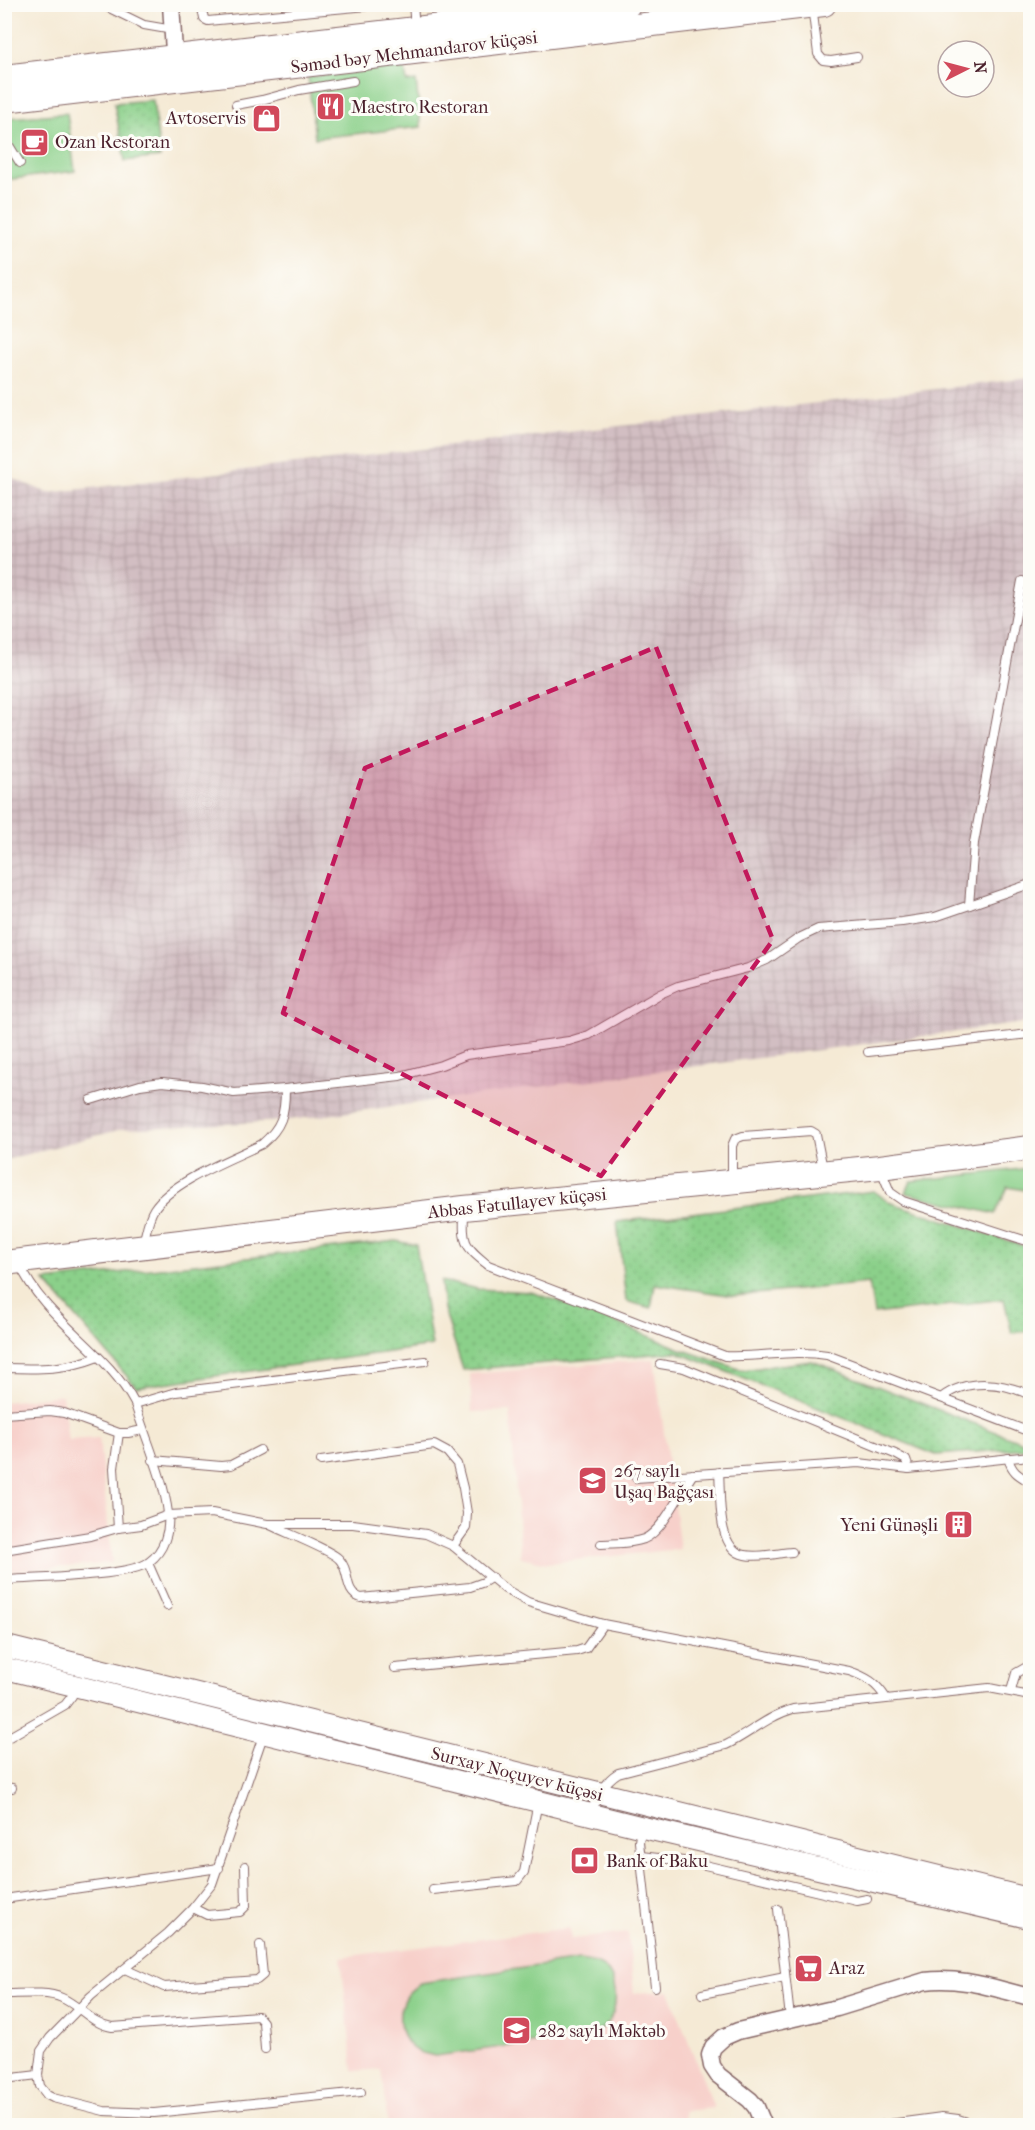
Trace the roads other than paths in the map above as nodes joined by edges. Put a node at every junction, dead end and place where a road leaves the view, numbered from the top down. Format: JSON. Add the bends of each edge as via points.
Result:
{"nodes":[{"id":1,"x":101,"y":4,"type":"edge"},
{"id":2,"x":171,"y":4,"type":"edge"},
{"id":3,"x":201,"y":4,"type":"edge"},
{"id":4,"x":389,"y":4,"type":"edge"},
{"id":5,"x":628,"y":4,"type":"edge"},
{"id":6,"x":818,"y":5,"type":"edge"},
{"id":7,"x":590,"y":7,"type":"edge"},
{"id":8,"x":414,"y":16,"type":"edge"},
{"id":9,"x":173,"y":30,"type":"junction"},
{"id":10,"x":857,"y":57,"type":"dead end"},
{"id":11,"x":175,"y":69,"type":"junction"},
{"id":12,"x":4,"y":77,"type":"edge"},
{"id":13,"x":297,"y":77,"type":"junction"},
{"id":14,"x":353,"y":81,"type":"dead end"},
{"id":15,"x":4,"y":100,"type":"edge"},
{"id":16,"x":236,"y":105,"type":"dead end"},
{"id":17,"x":4,"y":137,"type":"edge"},
{"id":18,"x":20,"y":163,"type":"dead end"},
{"id":19,"x":1022,"y":581,"type":"dead end"},
{"id":20,"x":1030,"y":884,"type":"edge"},
{"id":21,"x":969,"y":905,"type":"junction"},
{"id":22,"x":1030,"y":1034,"type":"edge"},
{"id":23,"x":868,"y":1052,"type":"dead end"},
{"id":24,"x":285,"y":1089,"type":"junction"},
{"id":25,"x":91,"y":1100,"type":"dead end"},
{"id":26,"x":1030,"y":1148,"type":"edge"},
{"id":27,"x":880,"y":1167,"type":"junction"},
{"id":28,"x":824,"y":1173,"type":"junction"},
{"id":29,"x":732,"y":1182,"type":"junction"},
{"id":30,"x":464,"y":1208,"type":"junction"},
{"id":31,"x":1030,"y":1242,"type":"edge"},
{"id":32,"x":142,"y":1247,"type":"junction"},
{"id":33,"x":12,"y":1263,"type":"edge"},
{"id":34,"x":98,"y":1357,"type":"junction"},
{"id":35,"x":425,"y":1361,"type":"dead end"},
{"id":36,"x":660,"y":1364,"type":"dead end"},
{"id":37,"x":4,"y":1368,"type":"edge"},
{"id":38,"x":1030,"y":1395,"type":"edge"},
{"id":39,"x":940,"y":1398,"type":"junction"},
{"id":40,"x":135,"y":1404,"type":"junction"},
{"id":41,"x":4,"y":1414,"type":"edge"},
{"id":42,"x":143,"y":1430,"type":"junction"},
{"id":43,"x":1030,"y":1432,"type":"edge"},
{"id":44,"x":119,"y":1433,"type":"junction"},
{"id":45,"x":260,"y":1450,"type":"dead end"},
{"id":46,"x":1030,"y":1456,"type":"edge"},
{"id":47,"x":1008,"y":1458,"type":"junction"},
{"id":48,"x":153,"y":1460,"type":"junction"},
{"id":49,"x":321,"y":1461,"type":"dead end"},
{"id":50,"x":909,"y":1469,"type":"junction"},
{"id":51,"x":719,"y":1472,"type":"junction"},
{"id":52,"x":693,"y":1474,"type":"junction"},
{"id":53,"x":636,"y":1478,"type":"dead end"},
{"id":54,"x":1030,"y":1482,"type":"edge"},
{"id":55,"x":168,"y":1515,"type":"junction"},
{"id":56,"x":267,"y":1524,"type":"junction"},
{"id":57,"x":118,"y":1527,"type":"junction"},
{"id":58,"x":601,"y":1544,"type":"dead end"},
{"id":59,"x":453,"y":1546,"type":"junction"},
{"id":60,"x":4,"y":1550,"type":"edge"},
{"id":61,"x":792,"y":1552,"type":"dead end"},
{"id":62,"x":148,"y":1563,"type":"junction"},
{"id":63,"x":492,"y":1577,"type":"junction"},
{"id":64,"x":4,"y":1580,"type":"edge"},
{"id":65,"x":167,"y":1606,"type":"dead end"},
{"id":66,"x":603,"y":1624,"type":"junction"},
{"id":67,"x":4,"y":1646,"type":"edge"},
{"id":68,"x":1030,"y":1665,"type":"edge"},
{"id":69,"x":4,"y":1668,"type":"edge"},
{"id":70,"x":395,"y":1668,"type":"dead end"},
{"id":71,"x":75,"y":1687,"type":"junction"},
{"id":72,"x":1011,"y":1691,"type":"junction"},
{"id":73,"x":1030,"y":1696,"type":"edge"},
{"id":74,"x":886,"y":1698,"type":"junction"},
{"id":75,"x":268,"y":1722,"type":"junction"},
{"id":76,"x":4,"y":1740,"type":"edge"},
{"id":77,"x":598,"y":1794,"type":"junction"},
{"id":78,"x":538,"y":1802,"type":"junction"},
{"id":79,"x":590,"y":1814,"type":"junction"},
{"id":80,"x":641,"y":1827,"type":"junction"},
{"id":81,"x":641,"y":1856,"type":"junction"},
{"id":82,"x":244,"y":1866,"type":"dead end"},
{"id":83,"x":219,"y":1868,"type":"junction"},
{"id":84,"x":433,"y":1890,"type":"dead end"},
{"id":85,"x":4,"y":1899,"type":"edge"},
{"id":86,"x":867,"y":1899,"type":"dead end"},
{"id":87,"x":1026,"y":1904,"type":"edge"},
{"id":88,"x":193,"y":1908,"type":"junction"},
{"id":89,"x":777,"y":1909,"type":"dead end"},
{"id":90,"x":260,"y":1945,"type":"dead end"},
{"id":91,"x":125,"y":1969,"type":"junction"},
{"id":92,"x":785,"y":1977,"type":"junction"},
{"id":93,"x":655,"y":1988,"type":"dead end"},
{"id":94,"x":4,"y":1994,"type":"edge"},
{"id":95,"x":702,"y":1994,"type":"dead end"},
{"id":96,"x":1030,"y":1997,"type":"edge"},
{"id":97,"x":79,"y":2008,"type":"junction"},
{"id":98,"x":790,"y":2018,"type":"junction"},
{"id":99,"x":265,"y":2049,"type":"dead end"},
{"id":100,"x":38,"y":2075,"type":"junction"},
{"id":101,"x":4,"y":2079,"type":"edge"},
{"id":102,"x":361,"y":2092,"type":"dead end"},
{"id":103,"x":764,"y":2126,"type":"edge"},
{"id":104,"x":874,"y":2126,"type":"edge"},
{"id":105,"x":979,"y":2126,"type":"edge"}],
"edges":[{"from":1,"to":9,"type":"lane","via":[[144,25]]},
{"from":2,"to":9,"type":"street"},
{"from":3,"to":4,"type":"lane","via":[[204,20],[208,21]]},
{"from":5,"to":7,"type":"main road","name":"Səməd bəy Mehmandarov küçəsi"},
{"from":6,"to":10,"type":"lane","via":[[818,54],[831,61]]},
{"from":6,"to":13,"type":"main road","name":"Səməd bəy Mehmandarov küçəsi"},
{"from":7,"to":8,"type":"main road","name":"Səməd bəy Mehmandarov küçəsi"},
{"from":8,"to":11,"type":"main road","name":"Səməd bəy Mehmandarov küçəsi"},
{"from":9,"to":11,"type":"street"},
{"from":11,"to":12,"type":"main road","name":"Səməd bəy Mehmandarov küçəsi"},
{"from":11,"to":13,"type":"main road","name":"Səməd bəy Mehmandarov küçəsi"},
{"from":11,"to":15,"type":"main road","name":"Səməd bəy Mehmandarov küçəsi"},
{"from":13,"to":14,"type":"lane"},
{"from":13,"to":16,"type":"lane","via":[[262,100]]},
{"from":17,"to":18,"type":"lane"},
{"from":19,"to":21,"type":"lane","via":[[974,843]]},
{"from":20,"to":21,"type":"lane"},
{"from":21,"to":24,"type":"lane","via":[[935,917],[818,929],[767,960],[678,986],[589,1035],[569,1041],[479,1053],[400,1076]]},
{"from":22,"to":23,"type":"lane"},
{"from":24,"to":25,"type":"lane","via":[[234,1093],[162,1082]]},
{"from":24,"to":32,"type":"lane","via":[[282,1121],[272,1136],[163,1197],[152,1211]]},
{"from":26,"to":27,"type":"main road","name":"Abbas Fətullayev küçəsi"},
{"from":27,"to":28,"type":"main road","name":"Abbas Fətullayev küçəsi"},
{"from":27,"to":31,"type":"lane","via":[[890,1192],[903,1201]]},
{"from":28,"to":29,"type":"main road","name":"Abbas Fətullayev küçəsi"},
{"from":28,"to":29,"type":"lane","via":[[816,1134],[811,1131],[742,1136],[732,1146]]},
{"from":29,"to":30,"type":"main road","name":"Abbas Fətullayev küçəsi"},
{"from":30,"to":32,"type":"main road","name":"Abbas Fətullayev küçəsi"},
{"from":30,"to":39,"type":"lane","via":[[463,1236],[470,1251],[489,1264],[725,1356],[807,1352],[826,1355]]},
{"from":32,"to":33,"type":"main road","name":"Abbas Fətullayev küçəsi"},
{"from":33,"to":34,"type":"lane","via":[[47,1308]]},
{"from":34,"to":37,"type":"lane","via":[[50,1369]]},
{"from":34,"to":40,"type":"lane","via":[[128,1390]]},
{"from":35,"to":40,"type":"lane","via":[[176,1392]]},
{"from":36,"to":50,"type":"lane","via":[[684,1368],[895,1454],[906,1460]]},
{"from":38,"to":39,"type":"lane","via":[[991,1383],[950,1391]]},
{"from":39,"to":43,"type":"lane"},
{"from":40,"to":42,"type":"lane"},
{"from":41,"to":44,"type":"lane","via":[[64,1413]]},
{"from":42,"to":44,"type":"lane"},
{"from":42,"to":48,"type":"lane"},
{"from":44,"to":57,"type":"lane","via":[[114,1468]]},
{"from":45,"to":48,"type":"lane","via":[[231,1465]]},
{"from":46,"to":47,"type":"lane"},
{"from":47,"to":50,"type":"lane"},
{"from":47,"to":54,"type":"lane","via":[[1016,1474]]},
{"from":48,"to":55,"type":"lane"},
{"from":49,"to":59,"type":"lane","via":[[434,1445],[447,1452],[457,1464],[467,1513],[466,1528]]},
{"from":50,"to":51,"type":"lane","via":[[859,1463]]},
{"from":51,"to":52,"type":"lane"},
{"from":51,"to":61,"type":"lane","via":[[723,1531],[735,1552],[746,1556]]},
{"from":52,"to":53,"type":"lane"},
{"from":52,"to":58,"type":"lane","via":[[656,1532],[635,1541]]},
{"from":55,"to":56,"type":"lane","via":[[212,1513]]},
{"from":55,"to":57,"type":"lane","via":[[141,1525]]},
{"from":55,"to":62,"type":"lane","via":[[166,1538]]},
{"from":56,"to":59,"type":"lane","via":[[354,1524],[426,1534]]},
{"from":56,"to":63,"type":"lane","via":[[336,1556],[346,1569],[350,1590],[361,1598],[470,1587]]},
{"from":57,"to":60,"type":"lane","via":[[90,1536]]},
{"from":59,"to":63,"type":"lane"},
{"from":62,"to":64,"type":"lane","via":[[103,1573]]},
{"from":62,"to":65,"type":"lane"},
{"from":63,"to":66,"type":"lane","via":[[528,1602]]},
{"from":66,"to":70,"type":"lane","via":[[586,1648],[577,1651]]},
{"from":66,"to":74,"type":"lane","via":[[849,1671],[867,1677]]},
{"from":67,"to":75,"type":"street","name":"Surxay Noçuyev küçəsi"},
{"from":68,"to":72,"type":"lane","via":[[1016,1673]]},
{"from":69,"to":71,"type":"street","name":"Surxay Noçuyev küçəsi"},
{"from":71,"to":75,"type":"street","name":"Surxay Noçuyev küçəsi"},
{"from":71,"to":76,"type":"lane","via":[[65,1704]]},
{"from":72,"to":73,"type":"lane"},
{"from":72,"to":74,"type":"lane","via":[[988,1688]]},
{"from":74,"to":77,"type":"lane","via":[[777,1714],[726,1745],[618,1773]]},
{"from":75,"to":77,"type":"street","name":"Surxay Noçuyev küçəsi"},
{"from":75,"to":78,"type":"street","name":"Surxay Noçuyev küçəsi"},
{"from":75,"to":83,"type":"lane"},
{"from":77,"to":79,"type":"lane"},
{"from":77,"to":87,"type":"street","name":"Surxay Noçuyev küçəsi"},
{"from":78,"to":79,"type":"street","name":"Surxay Noçuyev küçəsi"},
{"from":78,"to":84,"type":"lane","via":[[524,1872],[517,1881]]},
{"from":79,"to":80,"type":"street","name":"Surxay Noçuyev küçəsi"},
{"from":80,"to":81,"type":"lane"},
{"from":80,"to":87,"type":"street","name":"Surxay Noçuyev küçəsi"},
{"from":81,"to":86,"type":"lane","via":[[678,1859],[857,1900]]},
{"from":81,"to":93,"type":"lane"},
{"from":82,"to":88,"type":"lane","via":[[246,1906],[240,1912],[207,1915]]},
{"from":83,"to":85,"type":"lane"},
{"from":83,"to":88,"type":"lane"},
{"from":88,"to":91,"type":"lane"},
{"from":89,"to":92,"type":"lane"},
{"from":90,"to":91,"type":"lane","via":[[263,1975],[257,1980],[164,1987]]},
{"from":91,"to":97,"type":"lane"},
{"from":92,"to":95,"type":"lane"},
{"from":92,"to":98,"type":"lane"},
{"from":94,"to":97,"type":"lane","via":[[48,1995]]},
{"from":96,"to":98,"type":"street","via":[[939,1979]]},
{"from":97,"to":99,"type":"lane","via":[[101,2026],[112,2027],[258,2016],[263,2022]]},
{"from":97,"to":100,"type":"lane","via":[[40,2051]]},
{"from":98,"to":103,"type":"street","via":[[723,2037],[710,2055],[718,2075],[750,2100]]},
{"from":100,"to":101,"type":"lane"},
{"from":100,"to":102,"type":"lane","via":[[47,2095],[104,2111],[154,2113]]},
{"from":104,"to":105,"type":"lane","via":[[942,2117]]}]}
